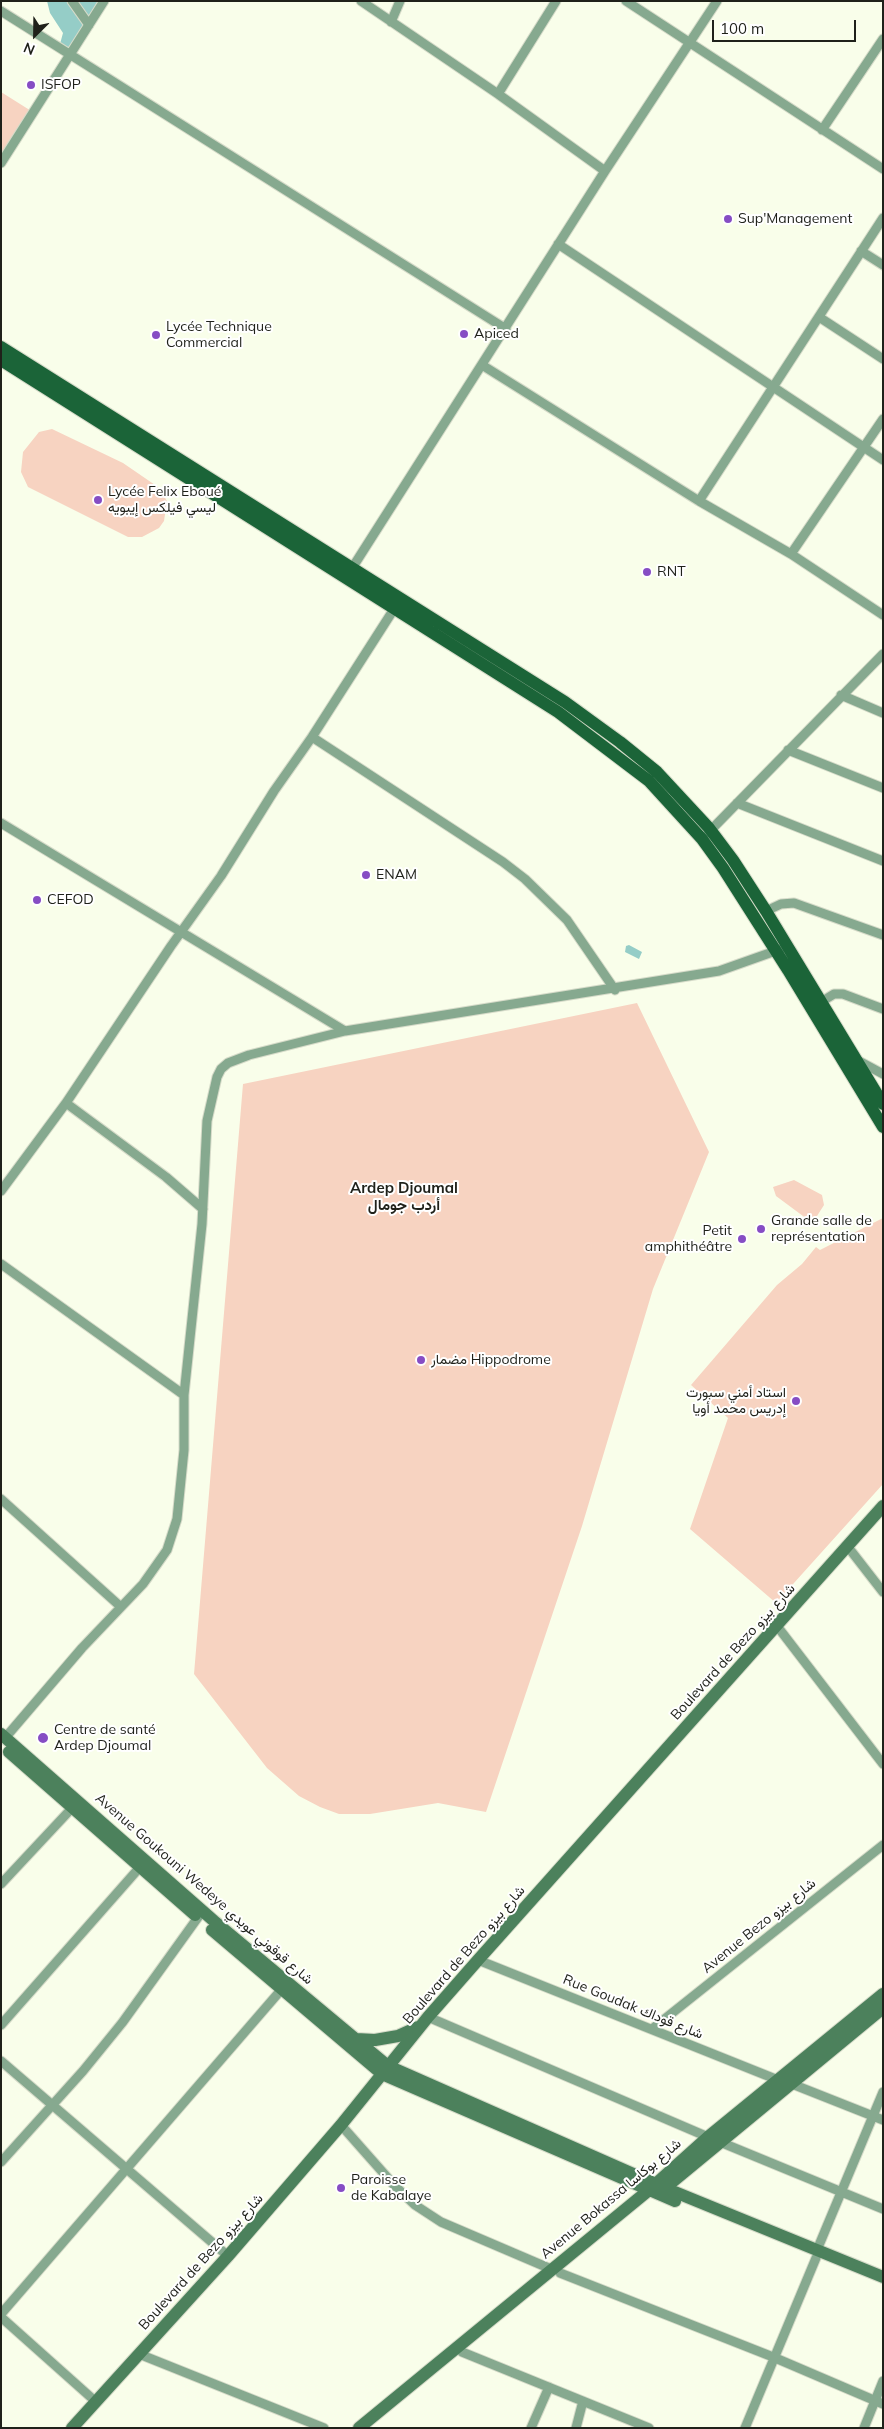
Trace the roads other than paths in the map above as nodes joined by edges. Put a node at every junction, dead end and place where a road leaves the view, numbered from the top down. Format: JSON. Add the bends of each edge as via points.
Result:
{"nodes":[{"id":1,"x":72,"y":1,"type":"edge"},
{"id":2,"x":104,"y":1,"type":"edge"},
{"id":3,"x":361,"y":1,"type":"edge"},
{"id":4,"x":400,"y":1,"type":"edge"},
{"id":5,"x":556,"y":1,"type":"edge"},
{"id":6,"x":626,"y":1,"type":"edge"},
{"id":7,"x":717,"y":1,"type":"edge"},
{"id":8,"x":1,"y":11,"type":"edge"},
{"id":9,"x":391,"y":22,"type":"junction"},
{"id":10,"x":89,"y":25,"type":"junction"},
{"id":11,"x":883,"y":39,"type":"edge"},
{"id":12,"x":690,"y":43,"type":"junction"},
{"id":13,"x":70,"y":56,"type":"junction"},
{"id":14,"x":498,"y":94,"type":"junction"},
{"id":15,"x":822,"y":130,"type":"junction"},
{"id":16,"x":1,"y":162,"type":"edge"},
{"id":17,"x":883,"y":169,"type":"edge"},
{"id":18,"x":605,"y":171,"type":"junction"},
{"id":19,"x":883,"y":218,"type":"edge"},
{"id":20,"x":558,"y":244,"type":"junction"},
{"id":21,"x":861,"y":251,"type":"junction"},
{"id":22,"x":883,"y":265,"type":"edge"},
{"id":23,"x":819,"y":317,"type":"junction"},
{"id":24,"x":506,"y":329,"type":"junction"},
{"id":25,"x":1,"y":347,"type":"edge"},
{"id":26,"x":883,"y":359,"type":"edge"},
{"id":27,"x":1,"y":360,"type":"edge"},
{"id":28,"x":482,"y":365,"type":"junction"},
{"id":29,"x":774,"y":387,"type":"junction"},
{"id":30,"x":883,"y":419,"type":"edge"},
{"id":31,"x":864,"y":448,"type":"junction"},
{"id":32,"x":883,"y":460,"type":"edge"},
{"id":33,"x":202,"y":480,"type":"junction"},
{"id":34,"x":700,"y":501,"type":"junction"},
{"id":35,"x":791,"y":554,"type":"junction"},
{"id":36,"x":353,"y":567,"type":"junction"},
{"id":37,"x":346,"y":578,"type":"junction"},
{"id":38,"x":394,"y":609,"type":"junction"},
{"id":39,"x":883,"y":615,"type":"edge"},
{"id":40,"x":883,"y":654,"type":"edge"},
{"id":41,"x":841,"y":695,"type":"junction"},
{"id":42,"x":883,"y":713,"type":"edge"},
{"id":43,"x":312,"y":737,"type":"junction"},
{"id":44,"x":616,"y":747,"type":"junction"},
{"id":45,"x":788,"y":750,"type":"junction"},
{"id":46,"x":883,"y":788,"type":"edge"},
{"id":47,"x":737,"y":803,"type":"junction"},
{"id":48,"x":1,"y":823,"type":"edge"},
{"id":49,"x":707,"y":835,"type":"junction"},
{"id":50,"x":883,"y":861,"type":"edge"},
{"id":51,"x":766,"y":911,"type":"junction"},
{"id":52,"x":181,"y":934,"type":"junction"},
{"id":53,"x":883,"y":935,"type":"edge"},
{"id":54,"x":782,"y":949,"type":"junction"},
{"id":55,"x":615,"y":990,"type":"junction"},
{"id":56,"x":821,"y":1002,"type":"junction"},
{"id":57,"x":883,"y":1010,"type":"edge"},
{"id":58,"x":345,"y":1031,"type":"junction"},
{"id":59,"x":854,"y":1058,"type":"junction"},
{"id":60,"x":883,"y":1074,"type":"edge"},
{"id":61,"x":66,"y":1104,"type":"junction"},
{"id":62,"x":883,"y":1104,"type":"edge"},
{"id":63,"x":883,"y":1127,"type":"edge"},
{"id":64,"x":1,"y":1191,"type":"edge"},
{"id":65,"x":202,"y":1209,"type":"junction"},
{"id":66,"x":1,"y":1264,"type":"edge"},
{"id":67,"x":184,"y":1395,"type":"junction"},
{"id":68,"x":1,"y":1499,"type":"edge"},
{"id":69,"x":883,"y":1506,"type":"edge"},
{"id":70,"x":848,"y":1547,"type":"junction"},
{"id":71,"x":883,"y":1592,"type":"edge"},
{"id":72,"x":121,"y":1607,"type":"junction"},
{"id":73,"x":777,"y":1626,"type":"junction"},
{"id":74,"x":3,"y":1739,"type":"edge"},
{"id":75,"x":883,"y":1764,"type":"edge"},
{"id":76,"x":72,"y":1808,"type":"junction"},
{"id":77,"x":883,"y":1845,"type":"edge"},
{"id":78,"x":140,"y":1867,"type":"junction"},
{"id":79,"x":1,"y":1884,"type":"edge"},
{"id":80,"x":200,"y":1914,"type":"junction"},
{"id":81,"x":478,"y":1960,"type":"junction"},
{"id":82,"x":281,"y":1990,"type":"junction"},
{"id":83,"x":883,"y":1994,"type":"edge"},
{"id":84,"x":883,"y":2008,"type":"edge"},
{"id":85,"x":424,"y":2021,"type":"junction"},
{"id":86,"x":1,"y":2025,"type":"edge"},
{"id":87,"x":652,"y":2029,"type":"junction"},
{"id":88,"x":356,"y":2039,"type":"junction"},
{"id":89,"x":1,"y":2062,"type":"edge"},
{"id":90,"x":385,"y":2070,"type":"junction"},
{"id":91,"x":778,"y":2080,"type":"junction"},
{"id":92,"x":792,"y":2084,"type":"junction"},
{"id":93,"x":883,"y":2092,"type":"edge"},
{"id":94,"x":53,"y":2106,"type":"junction"},
{"id":95,"x":873,"y":2116,"type":"junction"},
{"id":96,"x":883,"y":2120,"type":"edge"},
{"id":97,"x":340,"y":2125,"type":"junction"},
{"id":98,"x":708,"y":2136,"type":"junction"},
{"id":99,"x":720,"y":2142,"type":"junction"},
{"id":100,"x":1,"y":2162,"type":"edge"},
{"id":101,"x":127,"y":2170,"type":"junction"},
{"id":102,"x":657,"y":2189,"type":"junction"},
{"id":103,"x":840,"y":2192,"type":"junction"},
{"id":104,"x":883,"y":2209,"type":"edge"},
{"id":105,"x":816,"y":2254,"type":"junction"},
{"id":106,"x":228,"y":2256,"type":"junction"},
{"id":107,"x":556,"y":2271,"type":"junction"},
{"id":108,"x":883,"y":2277,"type":"edge"},
{"id":109,"x":883,"y":2286,"type":"edge"},
{"id":110,"x":1,"y":2315,"type":"edge"},
{"id":111,"x":462,"y":2352,"type":"junction"},
{"id":112,"x":139,"y":2354,"type":"junction"},
{"id":113,"x":773,"y":2357,"type":"junction"},
{"id":114,"x":883,"y":2382,"type":"edge"},
{"id":115,"x":549,"y":2387,"type":"junction"},
{"id":116,"x":95,"y":2401,"type":"junction"},
{"id":117,"x":583,"y":2401,"type":"junction"},
{"id":118,"x":879,"y":2402,"type":"edge"},
{"id":119,"x":577,"y":2427,"type":"edge"},
{"id":120,"x":72,"y":2428,"type":"edge"},
{"id":121,"x":324,"y":2428,"type":"edge"},
{"id":122,"x":358,"y":2428,"type":"edge"},
{"id":123,"x":372,"y":2428,"type":"edge"},
{"id":124,"x":531,"y":2428,"type":"edge"},
{"id":125,"x":649,"y":2428,"type":"edge"},
{"id":126,"x":745,"y":2428,"type":"edge"},
{"id":127,"x":864,"y":2428,"type":"edge"}],
"edges":[{"from":1,"to":10,"type":"street"},
{"from":2,"to":10,"type":"street"},
{"from":3,"to":9,"type":"street"},
{"from":4,"to":9,"type":"street"},
{"from":5,"to":14,"type":"street"},
{"from":6,"to":12,"type":"street"},
{"from":7,"to":12,"type":"street"},
{"from":8,"to":13,"type":"street"},
{"from":9,"to":14,"type":"street"},
{"from":10,"to":13,"type":"street"},
{"from":11,"to":15,"type":"street"},
{"from":12,"to":15,"type":"street"},
{"from":12,"to":18,"type":"street"},
{"from":13,"to":16,"type":"street"},
{"from":13,"to":24,"type":"street"},
{"from":14,"to":18,"type":"street"},
{"from":15,"to":17,"type":"street"},
{"from":18,"to":20,"type":"street"},
{"from":19,"to":21,"type":"street"},
{"from":20,"to":24,"type":"street"},
{"from":20,"to":29,"type":"street"},
{"from":21,"to":22,"type":"street"},
{"from":21,"to":23,"type":"street"},
{"from":23,"to":26,"type":"street"},
{"from":23,"to":29,"type":"street"},
{"from":24,"to":28,"type":"street"},
{"from":25,"to":33,"type":"main road"},
{"from":27,"to":33,"type":"main road"},
{"from":28,"to":34,"type":"street"},
{"from":28,"to":36,"type":"street"},
{"from":29,"to":31,"type":"street"},
{"from":29,"to":34,"type":"street"},
{"from":30,"to":31,"type":"street"},
{"from":31,"to":32,"type":"street"},
{"from":31,"to":35,"type":"street"},
{"from":33,"to":36,"type":"main road"},
{"from":33,"to":37,"type":"main road"},
{"from":34,"to":35,"type":"street"},
{"from":35,"to":39,"type":"street"},
{"from":36,"to":37,"type":"street"},
{"from":36,"to":44,"type":"main road","via":[[565,702]]},
{"from":37,"to":38,"type":"main road"},
{"from":38,"to":43,"type":"street"},
{"from":38,"to":44,"type":"main road"},
{"from":40,"to":41,"type":"street"},
{"from":41,"to":42,"type":"street"},
{"from":41,"to":45,"type":"street"},
{"from":43,"to":52,"type":"street"},
{"from":43,"to":55,"type":"street","via":[[525,879],[567,920]]},
{"from":44,"to":49,"type":"main road"},
{"from":45,"to":46,"type":"street"},
{"from":45,"to":47,"type":"street"},
{"from":47,"to":49,"type":"street"},
{"from":47,"to":50,"type":"street"},
{"from":48,"to":52,"type":"street"},
{"from":49,"to":51,"type":"main road"},
{"from":49,"to":54,"type":"main road"},
{"from":51,"to":53,"type":"street","via":[[781,904],[794,903]]},
{"from":51,"to":54,"type":"main road"},
{"from":52,"to":58,"type":"street"},
{"from":52,"to":61,"type":"street"},
{"from":54,"to":55,"type":"street","via":[[719,971]]},
{"from":54,"to":56,"type":"main road"},
{"from":54,"to":63,"type":"main road"},
{"from":55,"to":58,"type":"street"},
{"from":56,"to":57,"type":"street","via":[[834,994],[844,994]]},
{"from":56,"to":59,"type":"main road"},
{"from":58,"to":65,"type":"street","via":[[249,1055],[221,1069],[207,1121]]},
{"from":59,"to":60,"type":"street"},
{"from":59,"to":62,"type":"main road"},
{"from":61,"to":64,"type":"street"},
{"from":61,"to":65,"type":"street","via":[[166,1177]]},
{"from":65,"to":67,"type":"street"},
{"from":66,"to":67,"type":"street"},
{"from":67,"to":72,"type":"street","via":[[184,1450],[177,1519],[167,1550]]},
{"from":68,"to":72,"type":"street"},
{"from":69,"to":70,"type":"street","name":"Boulevard de Bezo شارع بيزو"},
{"from":70,"to":71,"type":"street"},
{"from":70,"to":73,"type":"street","name":"Boulevard de Bezo شارع بيزو"},
{"from":72,"to":74,"type":"street"},
{"from":73,"to":75,"type":"street"},
{"from":73,"to":81,"type":"street","name":"Boulevard de Bezo شارع بيزو"},
{"from":74,"to":76,"type":"street","name":"Avenue Goukouni Wedeye شارع قوقوني عويدي"},
{"from":74,"to":80,"type":"street","name":"Avenue Goukouni Wedeye شارع قوقوني عويدي"},
{"from":76,"to":78,"type":"street","name":"Avenue Goukouni Wedeye شارع قوقوني عويدي"},
{"from":76,"to":79,"type":"street"},
{"from":77,"to":87,"type":"street","name":"Avenue Bezo شارع بيزو"},
{"from":78,"to":80,"type":"street","name":"Avenue Goukouni Wedeye شارع قوقوني عويدي"},
{"from":78,"to":86,"type":"street"},
{"from":80,"to":82,"type":"street","name":"Avenue Goukouni Wedeye شارع قوقوني عويدي"},
{"from":80,"to":88,"type":"street","name":"Avenue Goukouni Wedeye شارع قوقوني عويدي"},
{"from":80,"to":94,"type":"street","via":[[122,2023]]},
{"from":81,"to":85,"type":"street","name":"Boulevard de Bezo شارع بيزو"},
{"from":81,"to":87,"type":"street","name":"Rue Goudak شارع قوداك"},
{"from":82,"to":90,"type":"street","name":"Avenue Goukouni Wedeye شارع قوقوني عويدي"},
{"from":82,"to":101,"type":"street"},
{"from":83,"to":91,"type":"street","name":"Avenue Bokassa شارع بوكاسا"},
{"from":84,"to":92,"type":"street","name":"Avenue Bokassa شارع بوكاسا"},
{"from":85,"to":88,"type":"street","via":[[398,2036]]},
{"from":85,"to":90,"type":"street","name":"Boulevard de Bezo شارع بيزو"},
{"from":85,"to":98,"type":"street"},
{"from":87,"to":91,"type":"street","name":"Rue Goudak شارع قوداك"},
{"from":88,"to":90,"type":"street","name":"Avenue Goukouni Wedeye شارع قوقوني عويدي"},
{"from":89,"to":94,"type":"street"},
{"from":90,"to":97,"type":"street","name":"Boulevard de Bezo شارع بيزو"},
{"from":90,"to":102,"type":"street"},
{"from":91,"to":98,"type":"street","name":"Avenue Bokassa شارع بوكاسا"},
{"from":92,"to":95,"type":"street"},
{"from":92,"to":99,"type":"street","name":"Avenue Bokassa شارع بوكاسا"},
{"from":93,"to":95,"type":"street"},
{"from":94,"to":100,"type":"street"},
{"from":94,"to":101,"type":"street"},
{"from":95,"to":96,"type":"street"},
{"from":95,"to":103,"type":"street"},
{"from":97,"to":106,"type":"street","name":"Boulevard de Bezo شارع بيزو"},
{"from":97,"to":107,"type":"street","via":[[415,2205],[441,2222]]},
{"from":98,"to":102,"type":"street","name":"Avenue Bokassa شارع بوكاسا"},
{"from":99,"to":102,"type":"street","name":"Avenue Bokassa شارع بوكاسا"},
{"from":99,"to":103,"type":"street"},
{"from":101,"to":106,"type":"street"},
{"from":101,"to":110,"type":"street"},
{"from":102,"to":105,"type":"street"},
{"from":102,"to":107,"type":"street","name":"Avenue Bokassa شارع بوكاسا"},
{"from":103,"to":104,"type":"street"},
{"from":103,"to":105,"type":"street"},
{"from":105,"to":108,"type":"street"},
{"from":105,"to":109,"type":"street"},
{"from":105,"to":113,"type":"street"},
{"from":106,"to":112,"type":"street","name":"Boulevard de Bezo شارع بيزو"},
{"from":107,"to":111,"type":"street","name":"Avenue Bokassa شارع بوكاسا"},
{"from":107,"to":113,"type":"street"},
{"from":107,"to":122,"type":"street","name":"Avenue Bokassa شارع بوكاسا"},
{"from":110,"to":116,"type":"street"},
{"from":111,"to":115,"type":"street"},
{"from":111,"to":123,"type":"street","name":"Avenue Bokassa شارع بوكاسا"},
{"from":112,"to":116,"type":"street","name":"Boulevard de Bezo شارع بيزو"},
{"from":112,"to":121,"type":"street"},
{"from":113,"to":118,"type":"street"},
{"from":113,"to":126,"type":"street"},
{"from":114,"to":118,"type":"street"},
{"from":115,"to":117,"type":"street"},
{"from":115,"to":124,"type":"street"},
{"from":116,"to":120,"type":"street","name":"Boulevard de Bezo شارع بيزو"},
{"from":117,"to":119,"type":"street"},
{"from":117,"to":125,"type":"street"},
{"from":118,"to":127,"type":"street"}]}
